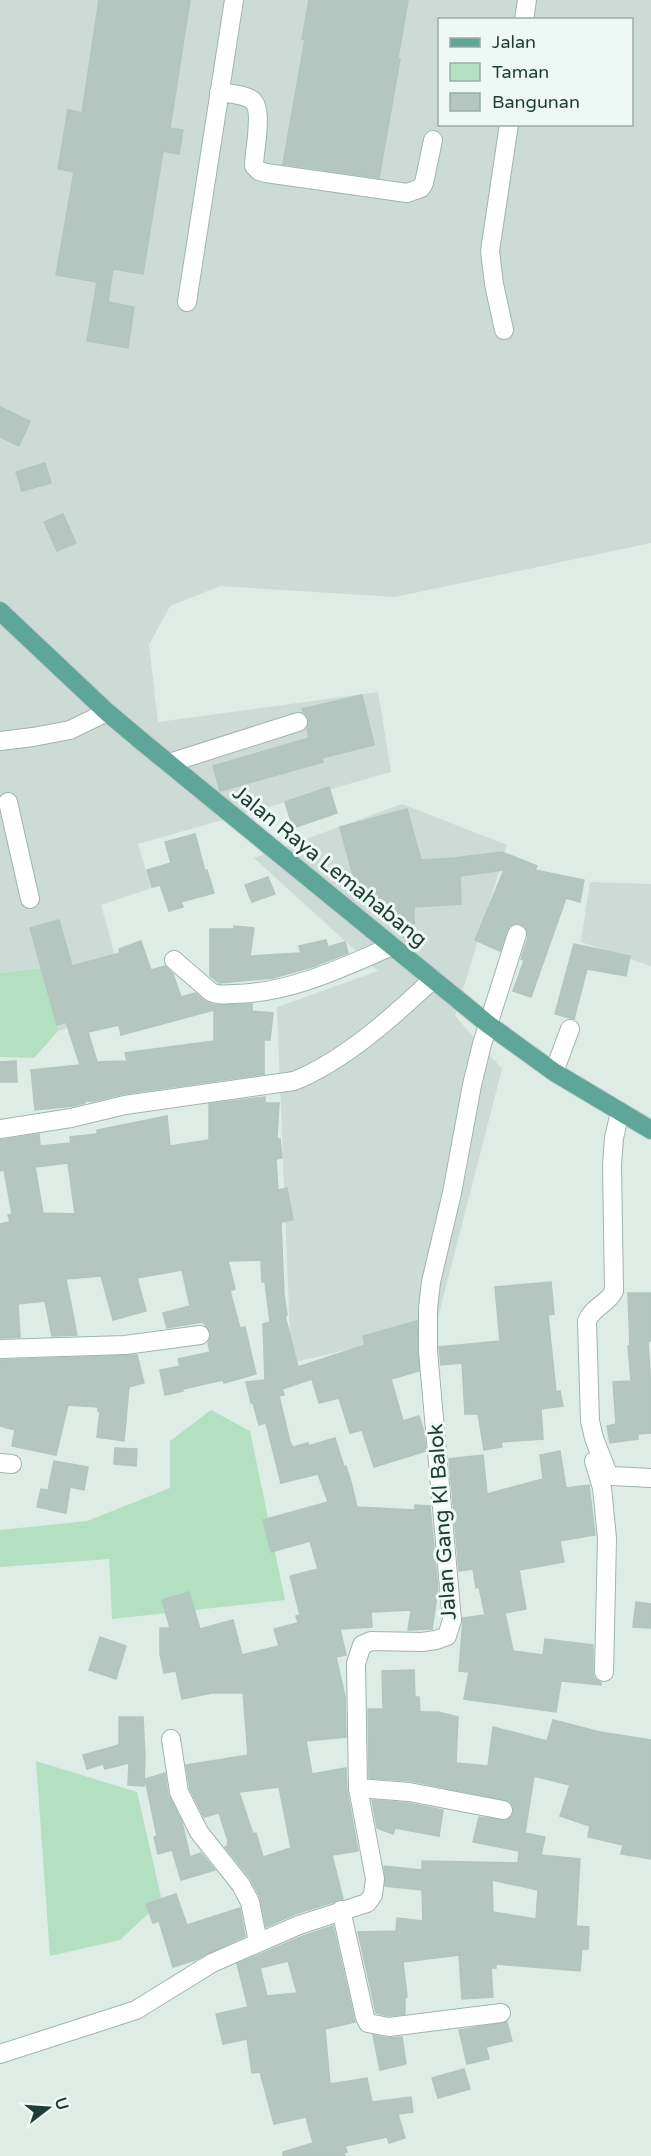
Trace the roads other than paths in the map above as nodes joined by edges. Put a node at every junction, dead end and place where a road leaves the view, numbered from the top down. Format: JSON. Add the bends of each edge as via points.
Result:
{"nodes":[{"id":1,"x":234,"y":0,"type":"edge"},
{"id":2,"x":527,"y":0,"type":"edge"},
{"id":3,"x":524,"y":18,"type":"edge"},
{"id":4,"x":219,"y":92,"type":"junction"},
{"id":5,"x":509,"y":126,"type":"edge"},
{"id":6,"x":433,"y":140,"type":"dead end"},
{"id":7,"x":187,"y":302,"type":"dead end"},
{"id":8,"x":504,"y":330,"type":"dead end"},
{"id":9,"x":0,"y":611,"type":"edge"},
{"id":10,"x":107,"y":712,"type":"junction"},
{"id":11,"x":298,"y":722,"type":"dead end"},
{"id":12,"x":0,"y":741,"type":"edge"},
{"id":13,"x":169,"y":763,"type":"junction"},
{"id":14,"x":8,"y":802,"type":"dead end"},
{"id":15,"x":30,"y":899,"type":"dead end"},
{"id":16,"x":517,"y":933,"type":"dead end"},
{"id":17,"x":392,"y":946,"type":"junction"},
{"id":18,"x":174,"y":960,"type":"dead end"},
{"id":19,"x":433,"y":979,"type":"junction"},
{"id":20,"x":489,"y":1025,"type":"junction"},
{"id":21,"x":570,"y":1029,"type":"dead end"},
{"id":22,"x":554,"y":1072,"type":"junction"},
{"id":23,"x":620,"y":1112,"type":"junction"},
{"id":24,"x":0,"y":1129,"type":"edge"},
{"id":25,"x":651,"y":1130,"type":"edge"},
{"id":26,"x":200,"y":1335,"type":"dead end"},
{"id":27,"x":0,"y":1349,"type":"edge"},
{"id":28,"x":588,"y":1388,"type":"junction"},
{"id":29,"x":612,"y":1476,"type":"junction"},
{"id":30,"x":651,"y":1478,"type":"edge"},
{"id":31,"x":613,"y":1519,"type":"dead end"},
{"id":32,"x":604,"y":1672,"type":"dead end"},
{"id":33,"x":171,"y":1739,"type":"dead end"},
{"id":34,"x":358,"y":1788,"type":"junction"},
{"id":35,"x":503,"y":1810,"type":"dead end"},
{"id":36,"x":341,"y":1910,"type":"junction"},
{"id":37,"x":258,"y":1942,"type":"junction"},
{"id":38,"x":501,"y":2013,"type":"dead end"},
{"id":39,"x":0,"y":2054,"type":"edge"}],
"edges":[{"from":1,"to":4,"type":"street"},
{"from":2,"to":3,"type":"street"},
{"from":4,"to":6,"type":"street","via":[[253,100],[259,110],[254,166],[266,173],[407,193],[424,183]]},
{"from":4,"to":7,"type":"street"},
{"from":5,"to":8,"type":"street","via":[[490,250]]},
{"from":9,"to":10,"type":"main road","name":"Jalan Raya Lemahabang"},
{"from":10,"to":12,"type":"street","via":[[70,730]]},
{"from":10,"to":13,"type":"main road","name":"Jalan Raya Lemahabang"},
{"from":11,"to":13,"type":"street"},
{"from":13,"to":17,"type":"main road","name":"Jalan Raya Lemahabang"},
{"from":14,"to":15,"type":"street"},
{"from":16,"to":20,"type":"street"},
{"from":17,"to":18,"type":"street","via":[[281,989],[243,994],[211,993]]},
{"from":17,"to":19,"type":"main road","name":"Jalan Raya Lemahabang"},
{"from":19,"to":20,"type":"main road","name":"Jalan Raya Lemahabang"},
{"from":19,"to":24,"type":"street","via":[[378,1028],[317,1072],[294,1082],[125,1105]]},
{"from":20,"to":22,"type":"main road","name":"Jalan Raya Lemahabang"},
{"from":20,"to":34,"type":"street","name":"Jalan Gang Kl Balok","via":[[472,1085],[428,1308],[428,1352],[452,1620],[447,1636],[436,1640],[371,1641],[359,1650],[355,1684]]},
{"from":21,"to":22,"type":"street"},
{"from":22,"to":23,"type":"main road","name":"Jalan Raya Lemahabang"},
{"from":23,"to":25,"type":"main road","name":"Jalan Raya Lemahabang"},
{"from":23,"to":28,"type":"street","via":[[612,1166],[614,1291],[611,1298],[590,1313],[587,1321]]},
{"from":26,"to":27,"type":"street","via":[[125,1345]]},
{"from":28,"to":29,"type":"street","via":[[594,1438]]},
{"from":28,"to":32,"type":"street","via":[[583,1397],[584,1436],[605,1504]]},
{"from":29,"to":30,"type":"street"},
{"from":29,"to":31,"type":"street"},
{"from":33,"to":37,"type":"street","via":[[179,1792],[199,1832],[250,1902]]},
{"from":34,"to":35,"type":"street","via":[[409,1792]]},
{"from":34,"to":36,"type":"street","name":"Jalan Gang Kl Balok","via":[[375,1887],[367,1903]]},
{"from":36,"to":37,"type":"street","name":"Jalan Gang Kl Balok"},
{"from":36,"to":38,"type":"street","via":[[368,2023],[389,2026]]},
{"from":37,"to":39,"type":"street","name":"Jalan Gang Kl Balok","via":[[212,1963],[136,2010]]}]}
